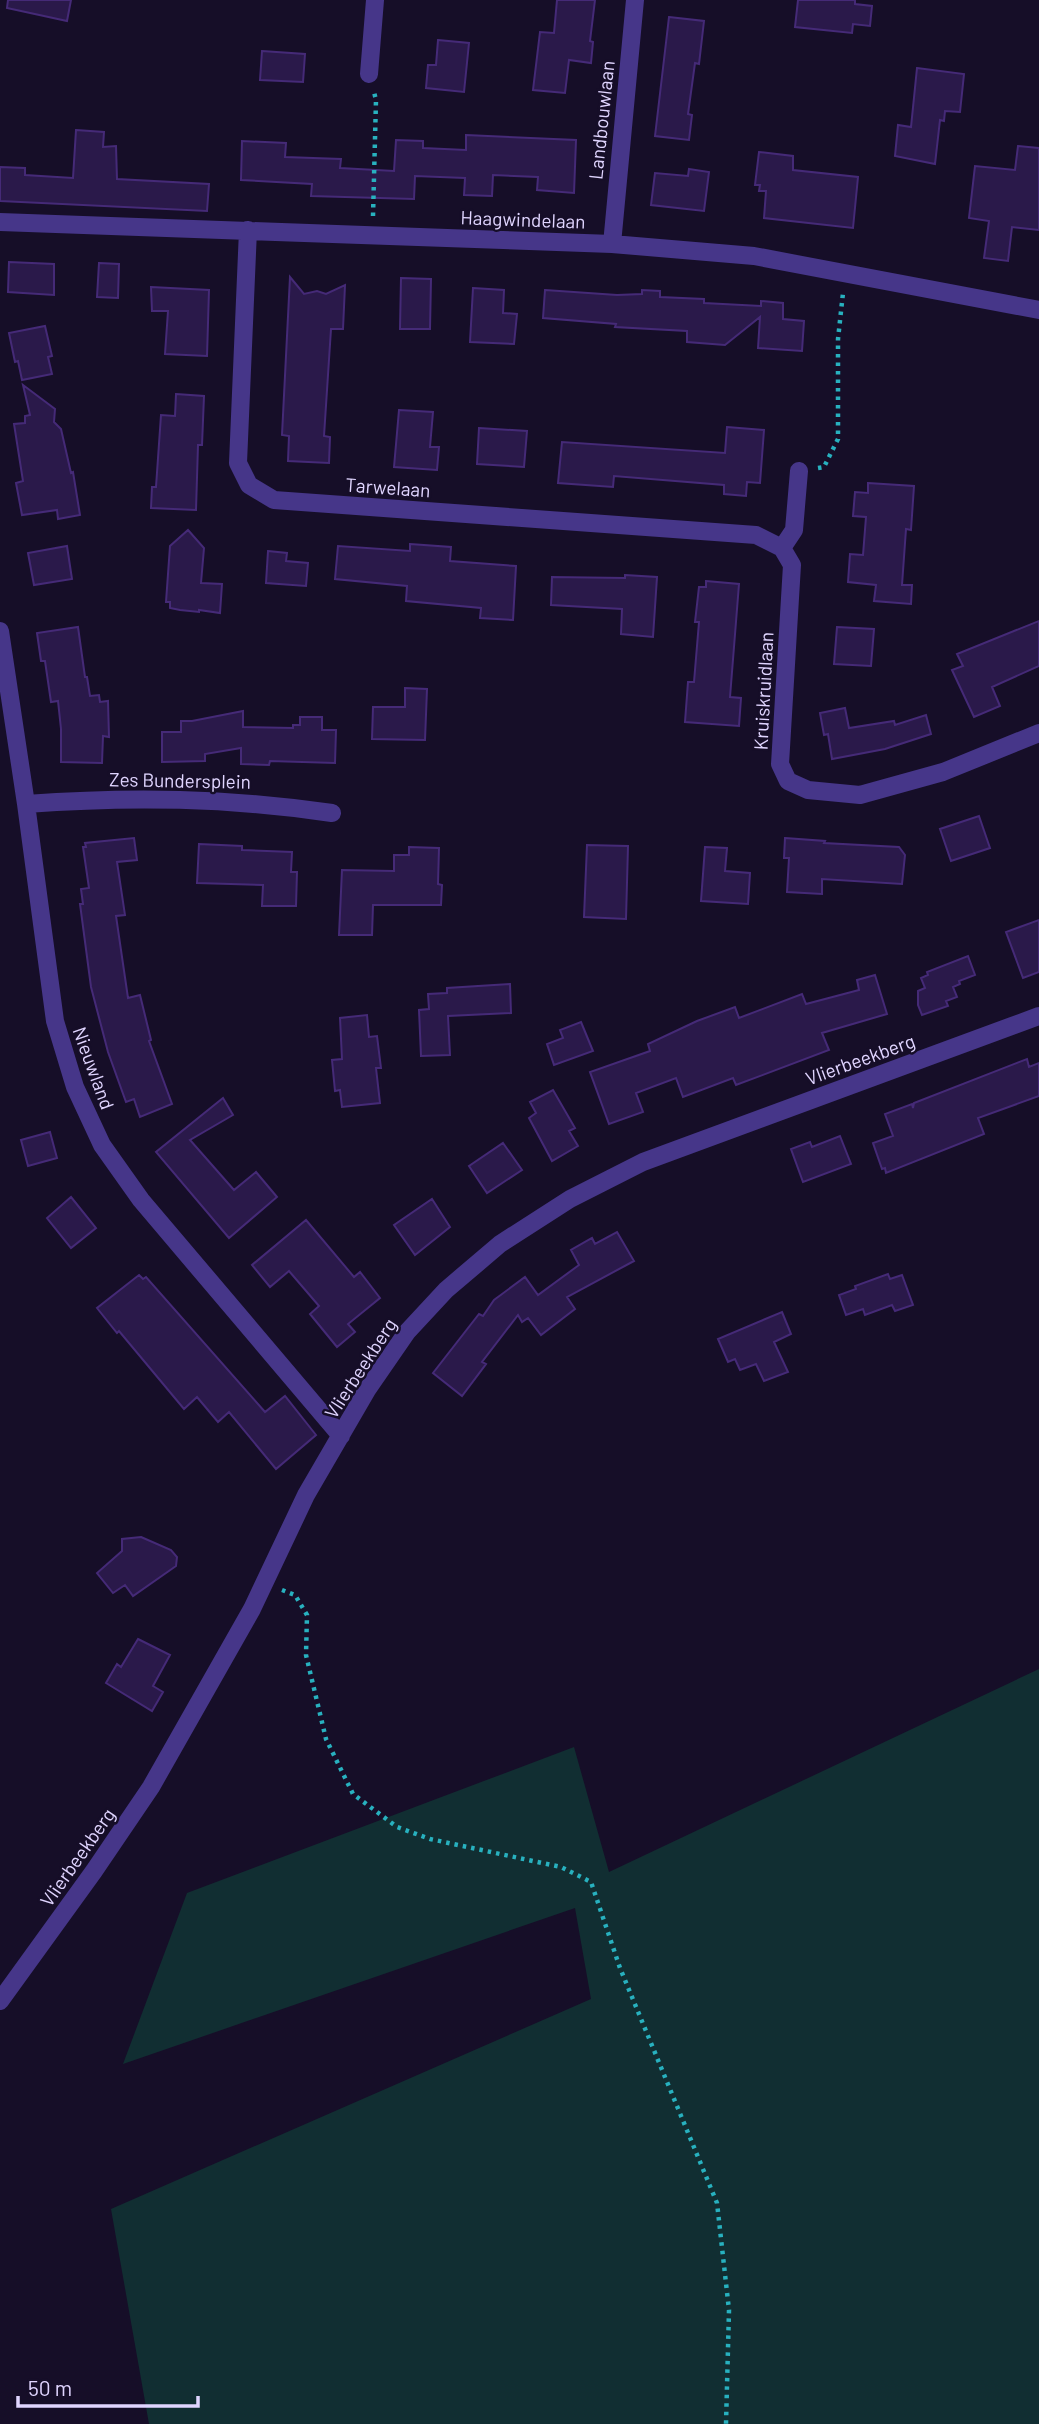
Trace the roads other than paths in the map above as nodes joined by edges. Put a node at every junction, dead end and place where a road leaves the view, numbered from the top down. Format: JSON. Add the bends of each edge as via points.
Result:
{"nodes":[{"id":1,"x":375,"y":0,"type":"edge"},
{"id":2,"x":635,"y":0,"type":"edge"},
{"id":3,"x":369,"y":74,"type":"road end"},
{"id":4,"x":0,"y":222,"type":"edge"},
{"id":5,"x":248,"y":230,"type":"junction"},
{"id":6,"x":612,"y":244,"type":"junction"},
{"id":7,"x":1039,"y":310,"type":"edge"},
{"id":8,"x":799,"y":471,"type":"road end"},
{"id":9,"x":782,"y":548,"type":"junction"},
{"id":10,"x":0,"y":631,"type":"edge"},
{"id":11,"x":1039,"y":733,"type":"edge"},
{"id":12,"x":26,"y":804,"type":"junction"},
{"id":13,"x":332,"y":813,"type":"dead end"},
{"id":14,"x":1039,"y":1016,"type":"edge"},
{"id":15,"x":341,"y":1436,"type":"junction"},
{"id":16,"x":0,"y":2001,"type":"edge"}],
"edges":[{"from":1,"to":3,"type":"street"},
{"from":2,"to":6,"type":"street","name":"Landbouwlaan"},
{"from":4,"to":5,"type":"street","name":"Haagwindelaan"},
{"from":5,"to":6,"type":"street","name":"Haagwindelaan"},
{"from":5,"to":9,"type":"street","name":"Tarwelaan","via":[[238,463],[249,485],[274,500],[757,535]]},
{"from":6,"to":7,"type":"street","name":"Haagwindelaan","via":[[754,256]]},
{"from":8,"to":9,"type":"street","via":[[794,530]]},
{"from":9,"to":11,"type":"street","name":"Kruiskruidlaan","via":[[792,565],[780,764],[788,781],[808,790],[860,795],[943,772]]},
{"from":10,"to":12,"type":"street","name":"Nieuwland"},
{"from":12,"to":13,"type":"street","name":"Zes Bundersplein","via":[[167,798]]},
{"from":12,"to":15,"type":"street","name":"Nieuwland","via":[[55,1021],[75,1087],[102,1145],[156,1219]]},
{"from":14,"to":15,"type":"street","name":"Vlierbeekberg","via":[[643,1163],[570,1199],[500,1244],[446,1290],[407,1332]]},
{"from":15,"to":16,"type":"street","name":"Vlierbeekberg","via":[[306,1496],[252,1609],[150,1787]]}]}
